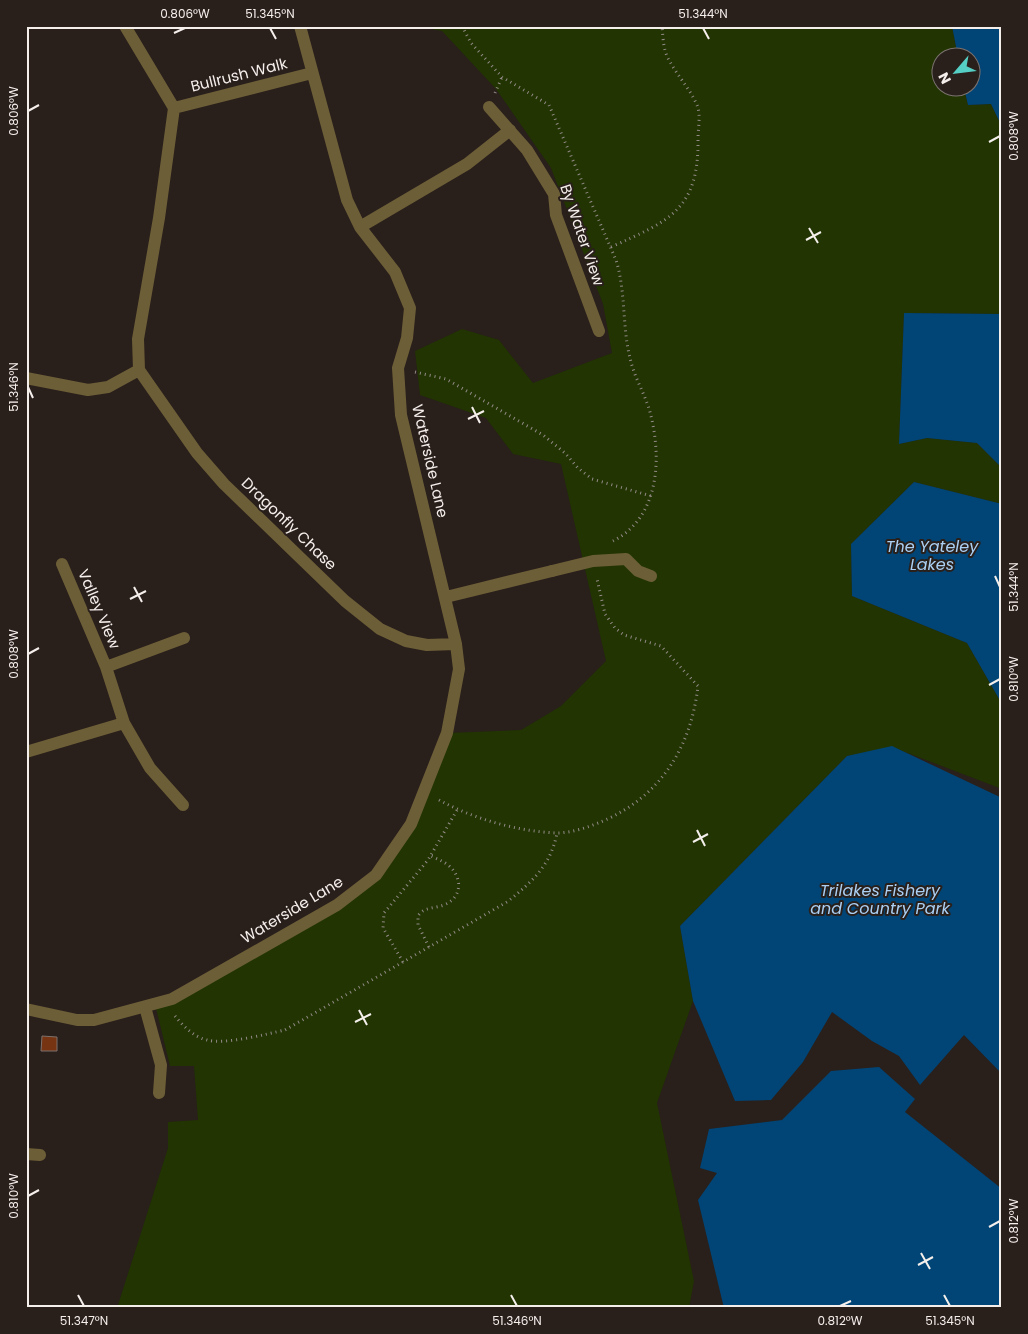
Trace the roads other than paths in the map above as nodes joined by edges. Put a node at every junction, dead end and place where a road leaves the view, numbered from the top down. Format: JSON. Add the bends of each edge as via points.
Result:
{"nodes":[{"id":1,"x":125,"y":26,"type":"edge"},
{"id":2,"x":300,"y":26,"type":"edge"},
{"id":3,"x":312,"y":73,"type":"junction"},
{"id":4,"x":489,"y":107,"type":"dead end"},
{"id":5,"x":174,"y":108,"type":"junction"},
{"id":6,"x":510,"y":130,"type":"junction"},
{"id":7,"x":360,"y":227,"type":"junction"},
{"id":8,"x":599,"y":331,"type":"dead end"},
{"id":9,"x":138,"y":370,"type":"junction"},
{"id":10,"x":26,"y":378,"type":"edge"},
{"id":11,"x":62,"y":564,"type":"dead end"},
{"id":12,"x":651,"y":576,"type":"dead end"},
{"id":13,"x":446,"y":597,"type":"junction"},
{"id":14,"x":184,"y":638,"type":"dead end"},
{"id":15,"x":456,"y":644,"type":"junction"},
{"id":16,"x":106,"y":667,"type":"junction"},
{"id":17,"x":124,"y":723,"type":"junction"},
{"id":18,"x":26,"y":752,"type":"edge"},
{"id":19,"x":183,"y":805,"type":"dead end"},
{"id":20,"x":145,"y":1007,"type":"junction"},
{"id":21,"x":26,"y":1009,"type":"edge"},
{"id":22,"x":159,"y":1093,"type":"dead end"},
{"id":23,"x":26,"y":1154,"type":"edge"},
{"id":24,"x":40,"y":1155,"type":"dead end"}],
"edges":[{"from":1,"to":5,"type":"street"},
{"from":2,"to":3,"type":"street","name":"Waterside Lane"},
{"from":3,"to":5,"type":"street","name":"Bullrush Walk"},
{"from":3,"to":7,"type":"street","name":"Waterside Lane","via":[[347,200]]},
{"from":4,"to":6,"type":"street","name":"By Water View"},
{"from":5,"to":9,"type":"street","via":[[138,339]]},
{"from":6,"to":7,"type":"street","via":[[467,164]]},
{"from":6,"to":8,"type":"street","name":"By Water View","via":[[528,150],[554,194],[556,215]]},
{"from":7,"to":13,"type":"street","name":"Waterside Lane","via":[[395,272],[410,308],[407,338],[398,368],[401,415]]},
{"from":9,"to":10,"type":"street","via":[[108,387],[88,390]]},
{"from":9,"to":15,"type":"street","name":"Dragonfly Chase","via":[[197,453],[224,484],[346,601],[380,629],[406,640],[427,645]]},
{"from":11,"to":16,"type":"street","name":"Valley View"},
{"from":12,"to":13,"type":"street","via":[[626,559],[593,561]]},
{"from":13,"to":15,"type":"street","name":"Waterside Lane"},
{"from":14,"to":16,"type":"street","name":"Valley View"},
{"from":15,"to":20,"type":"street","name":"Waterside Lane","via":[[459,669],[447,733],[411,824],[376,874],[337,906],[172,999]]},
{"from":16,"to":17,"type":"street","name":"Valley View"},
{"from":17,"to":18,"type":"street"},
{"from":17,"to":19,"type":"street","name":"Valley View","via":[[150,768]]},
{"from":20,"to":21,"type":"street","name":"Waterside Lane","via":[[94,1020],[77,1020]]},
{"from":20,"to":22,"type":"street","via":[[161,1065]]},
{"from":23,"to":24,"type":"street"}]}
